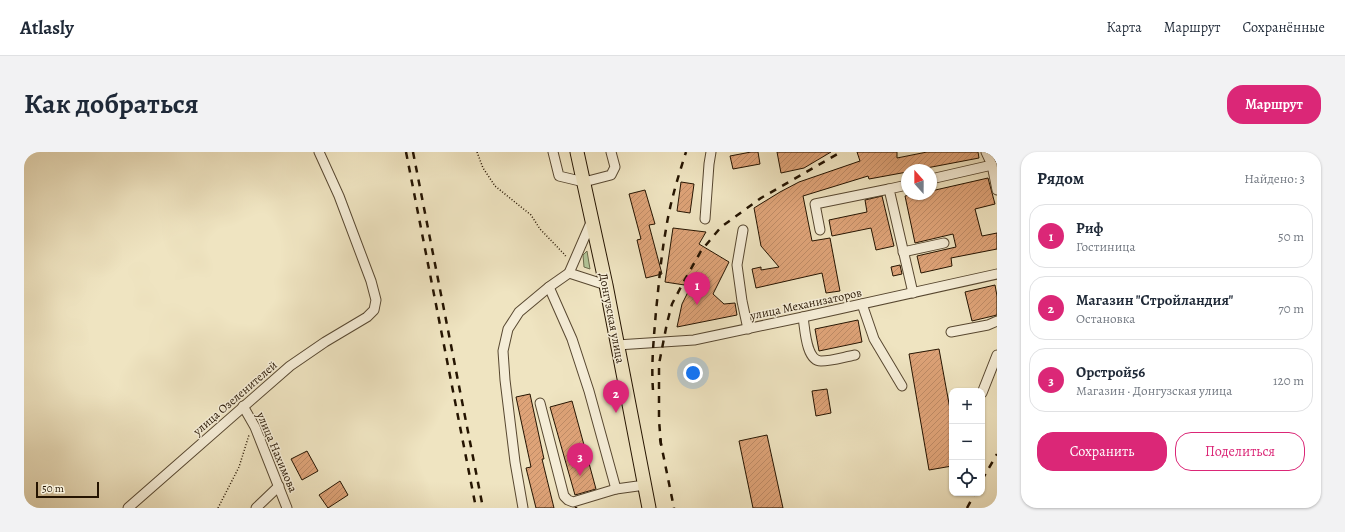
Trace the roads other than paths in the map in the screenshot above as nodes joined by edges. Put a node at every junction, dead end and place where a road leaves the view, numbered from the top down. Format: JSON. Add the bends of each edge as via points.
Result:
{"nodes":[{"id":1,"x":319,"y":152,"type":"edge"},
{"id":2,"x":552,"y":152,"type":"edge"},
{"id":3,"x":577,"y":152,"type":"edge"},
{"id":4,"x":611,"y":152,"type":"edge"},
{"id":5,"x":711,"y":152,"type":"edge"},
{"id":6,"x":986,"y":152,"type":"edge"},
{"id":7,"x":992,"y":165,"type":"junction"},
{"id":8,"x":937,"y":178,"type":"edge"},
{"id":9,"x":584,"y":182,"type":"junction"},
{"id":10,"x":901,"y":186,"type":"edge"},
{"id":11,"x":889,"y":189,"type":"junction"},
{"id":12,"x":997,"y":190,"type":"edge"},
{"id":13,"x":705,"y":219,"type":"dead end"},
{"id":14,"x":592,"y":220,"type":"junction"},
{"id":15,"x":743,"y":230,"type":"dead end"},
{"id":16,"x":820,"y":230,"type":"dead end"},
{"id":17,"x":944,"y":243,"type":"dead end"},
{"id":18,"x":903,"y":252,"type":"junction"},
{"id":19,"x":569,"y":273,"type":"junction"},
{"id":20,"x":997,"y":274,"type":"edge"},
{"id":21,"x":606,"y":285,"type":"junction"},
{"id":22,"x":548,"y":286,"type":"junction"},
{"id":23,"x":913,"y":293,"type":"junction"},
{"id":24,"x":862,"y":304,"type":"junction"},
{"id":25,"x":803,"y":317,"type":"junction"},
{"id":26,"x":997,"y":321,"type":"edge"},
{"id":27,"x":748,"y":329,"type":"junction"},
{"id":28,"x":951,"y":332,"type":"dead end"},
{"id":29,"x":617,"y":345,"type":"junction"},
{"id":30,"x":855,"y":355,"type":"dead end"},
{"id":31,"x":997,"y":355,"type":"edge"},
{"id":32,"x":902,"y":386,"type":"dead end"},
{"id":33,"x":984,"y":388,"type":"edge"},
{"id":34,"x":540,"y":403,"type":"dead end"},
{"id":35,"x":243,"y":406,"type":"junction"},
{"id":36,"x":279,"y":486,"type":"junction"},
{"id":37,"x":645,"y":486,"type":"junction"},
{"id":38,"x":616,"y":490,"type":"junction"},
{"id":39,"x":128,"y":508,"type":"edge"},
{"id":40,"x":256,"y":508,"type":"edge"},
{"id":41,"x":287,"y":508,"type":"edge"},
{"id":42,"x":523,"y":508,"type":"edge"},
{"id":43,"x":649,"y":508,"type":"edge"}],
"edges":[{"from":1,"to":35,"type":"street","name":"улица Озеленителей","via":[[339,196],[371,281],[376,300],[374,310],[290,366]]},
{"from":2,"to":9,"type":"street","via":[[559,176]]},
{"from":3,"to":9,"type":"highway","name":"Донгузская улица"},
{"from":4,"to":9,"type":"street","via":[[615,167],[611,175]]},
{"from":5,"to":13,"type":"street"},
{"from":6,"to":7,"type":"street"},
{"from":7,"to":8,"type":"street"},
{"from":7,"to":12,"type":"street"},
{"from":9,"to":14,"type":"highway","name":"Донгузская улица"},
{"from":10,"to":11,"type":"street"},
{"from":11,"to":16,"type":"street","via":[[815,204]]},
{"from":11,"to":18,"type":"street"},
{"from":14,"to":19,"type":"street"},
{"from":14,"to":21,"type":"highway","name":"Донгузская улица"},
{"from":15,"to":27,"type":"street","via":[[737,265]]},
{"from":17,"to":18,"type":"street"},
{"from":18,"to":23,"type":"street"},
{"from":19,"to":21,"type":"street"},
{"from":19,"to":22,"type":"street"},
{"from":20,"to":23,"type":"street","name":"улица Механизаторов"},
{"from":21,"to":29,"type":"highway","name":"Донгузская улица"},
{"from":22,"to":38,"type":"street","via":[[572,339],[589,390]]},
{"from":22,"to":42,"type":"street","via":[[519,312],[508,329],[503,351],[512,440]]},
{"from":23,"to":24,"type":"street","name":"улица Механизаторов"},
{"from":24,"to":25,"type":"street","name":"улица Механизаторов"},
{"from":24,"to":32,"type":"street","via":[[874,339]]},
{"from":25,"to":27,"type":"street","name":"улица Механизаторов"},
{"from":25,"to":30,"type":"street","via":[[810,353],[814,359],[820,361]]},
{"from":26,"to":28,"type":"street"},
{"from":27,"to":29,"type":"street","name":"улица Механизаторов","via":[[694,340]]},
{"from":29,"to":37,"type":"highway","name":"Донгузская улица"},
{"from":31,"to":33,"type":"street"},
{"from":34,"to":38,"type":"street","via":[[564,496],[573,502]]},
{"from":35,"to":36,"type":"street","name":"улица Нахимова","via":[[255,427]]},
{"from":35,"to":39,"type":"street","name":"улица Озеленителей"},
{"from":36,"to":40,"type":"street"},
{"from":36,"to":41,"type":"street","name":"улица Нахимова"},
{"from":37,"to":38,"type":"street"},
{"from":37,"to":43,"type":"highway","name":"Донгузская улица"}]}
